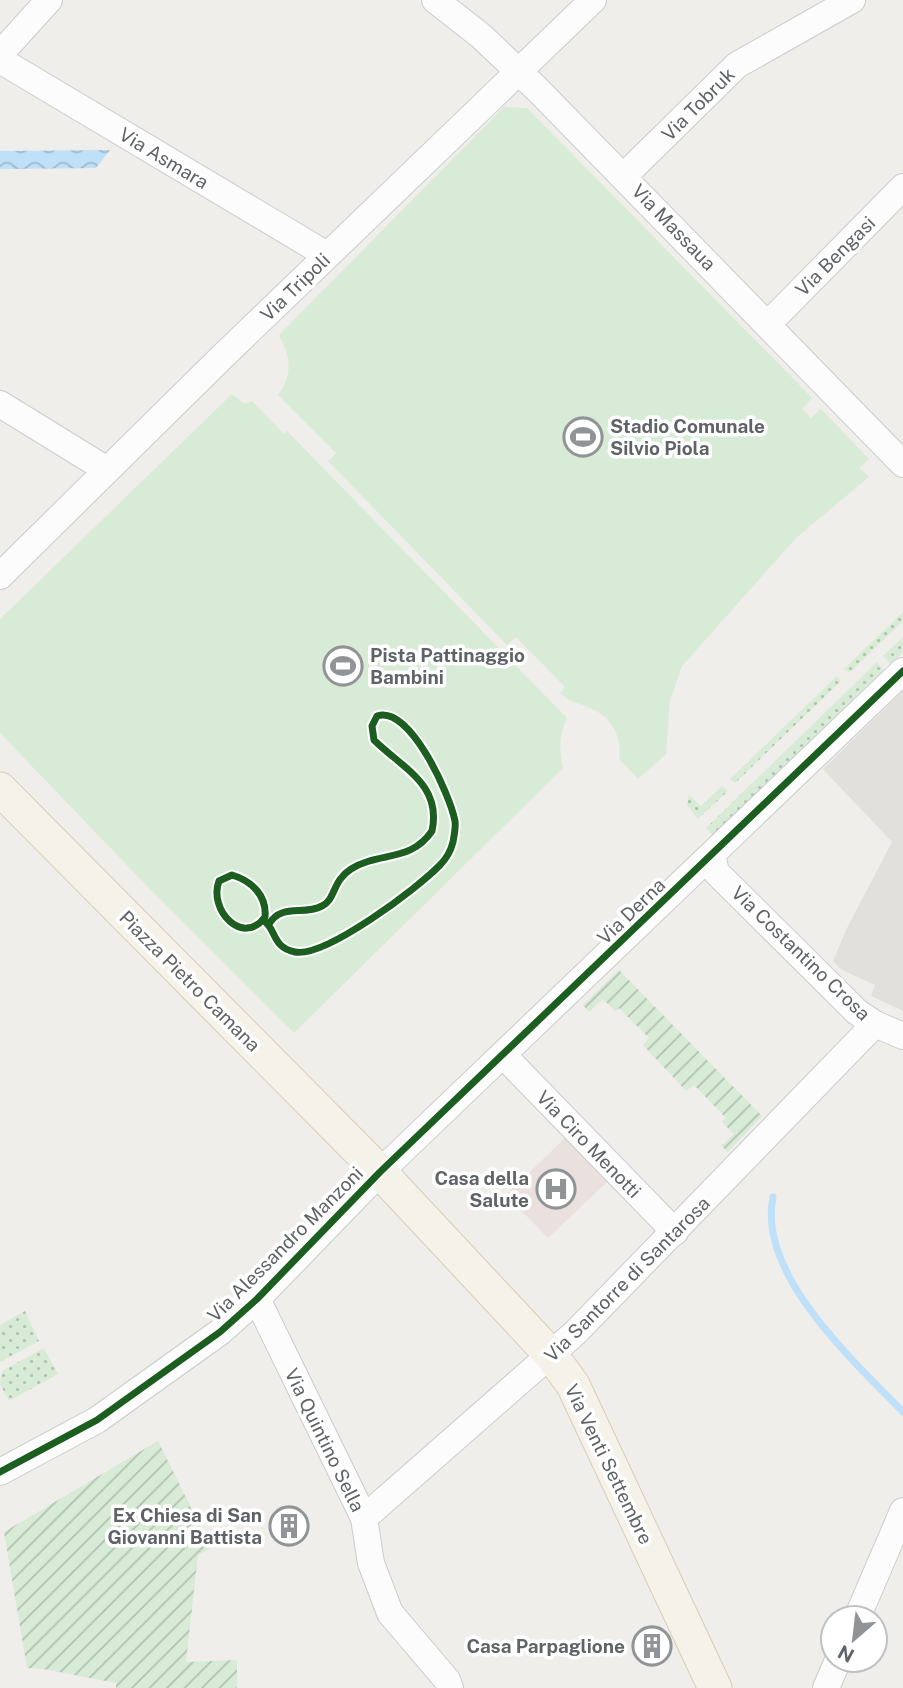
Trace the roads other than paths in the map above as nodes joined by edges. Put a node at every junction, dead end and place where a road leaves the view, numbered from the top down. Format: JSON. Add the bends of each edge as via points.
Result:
{"nodes":[{"id":1,"x":49,"y":0,"type":"edge"},
{"id":2,"x":435,"y":0,"type":"edge"},
{"id":3,"x":593,"y":0,"type":"edge"},
{"id":4,"x":852,"y":0,"type":"edge"},
{"id":5,"x":0,"y":54,"type":"edge"},
{"id":6,"x":0,"y":60,"type":"edge"},
{"id":7,"x":519,"y":71,"type":"junction"},
{"id":8,"x":624,"y":176,"type":"junction"},
{"id":9,"x":903,"y":187,"type":"edge"},
{"id":10,"x":327,"y":255,"type":"junction"},
{"id":11,"x":768,"y":324,"type":"junction"},
{"id":12,"x":0,"y":404,"type":"edge"},
{"id":13,"x":903,"y":464,"type":"edge"},
{"id":14,"x":107,"y":470,"type":"junction"},
{"id":15,"x":0,"y":576,"type":"edge"},
{"id":16,"x":903,"y":671,"type":"edge"},
{"id":17,"x":0,"y":789,"type":"edge"},
{"id":18,"x":712,"y":855,"type":"junction"},
{"id":19,"x":875,"y":1024,"type":"junction"},
{"id":20,"x":903,"y":1037,"type":"edge"},
{"id":21,"x":503,"y":1055,"type":"junction"},
{"id":22,"x":380,"y":1172,"type":"junction"},
{"id":23,"x":675,"y":1232,"type":"junction"},
{"id":24,"x":257,"y":1299,"type":"junction"},
{"id":25,"x":551,"y":1355,"type":"junction"},
{"id":26,"x":0,"y":1472,"type":"edge"},
{"id":27,"x":903,"y":1511,"type":"edge"},
{"id":28,"x":364,"y":1518,"type":"junction"},
{"id":29,"x":863,"y":1604,"type":"edge"},
{"id":30,"x":450,"y":1688,"type":"edge"},
{"id":31,"x":715,"y":1688,"type":"edge"}],
"edges":[{"from":1,"to":5,"type":"street"},
{"from":2,"to":7,"type":"street","name":"Via Massaua"},
{"from":3,"to":7,"type":"street","name":"Via Tripoli"},
{"from":4,"to":8,"type":"street","name":"Via Tobruk","via":[[737,65]]},
{"from":6,"to":10,"type":"street","name":"Via Asmara"},
{"from":7,"to":8,"type":"street","name":"Via Massaua"},
{"from":7,"to":10,"type":"street","name":"Via Tripoli"},
{"from":8,"to":11,"type":"street","name":"Via Massaua"},
{"from":9,"to":11,"type":"street","name":"Via Bengasi"},
{"from":10,"to":14,"type":"street","name":"Via Tripoli"},
{"from":11,"to":13,"type":"street","name":"Via Massaua"},
{"from":12,"to":14,"type":"street"},
{"from":14,"to":15,"type":"street","name":"Via Tripoli"},
{"from":16,"to":18,"type":"street","name":"Via Derna"},
{"from":17,"to":22,"type":"main road","name":"Piazza Pietro Camana"},
{"from":18,"to":19,"type":"street","name":"Via Costantino Crosa","via":[[716,872]]},
{"from":18,"to":21,"type":"street","name":"Via Derna"},
{"from":19,"to":20,"type":"street","name":"Via Costantino Crosa"},
{"from":19,"to":23,"type":"street","name":"Via Santorre di Santarosa"},
{"from":21,"to":22,"type":"street","name":"Via Derna"},
{"from":21,"to":23,"type":"street","name":"Via Ciro Menotti"},
{"from":22,"to":24,"type":"street","name":"Via Alessandro Manzoni"},
{"from":22,"to":25,"type":"main road","name":"Via Venti Settembre"},
{"from":23,"to":25,"type":"street","name":"Via Santorre di Santarosa"},
{"from":24,"to":26,"type":"street","name":"Via Alessandro Manzoni","via":[[220,1332],[97,1420]]},
{"from":24,"to":28,"type":"street","name":"Via Quintino Sella"},
{"from":25,"to":28,"type":"street","name":"Via Santorre di Santarosa"},
{"from":25,"to":31,"type":"main road","name":"Via Venti Settembre","via":[[573,1385]]},
{"from":27,"to":29,"type":"street"},
{"from":28,"to":30,"type":"street","name":"Via Quintino Sella","via":[[371,1563],[390,1613]]}]}
